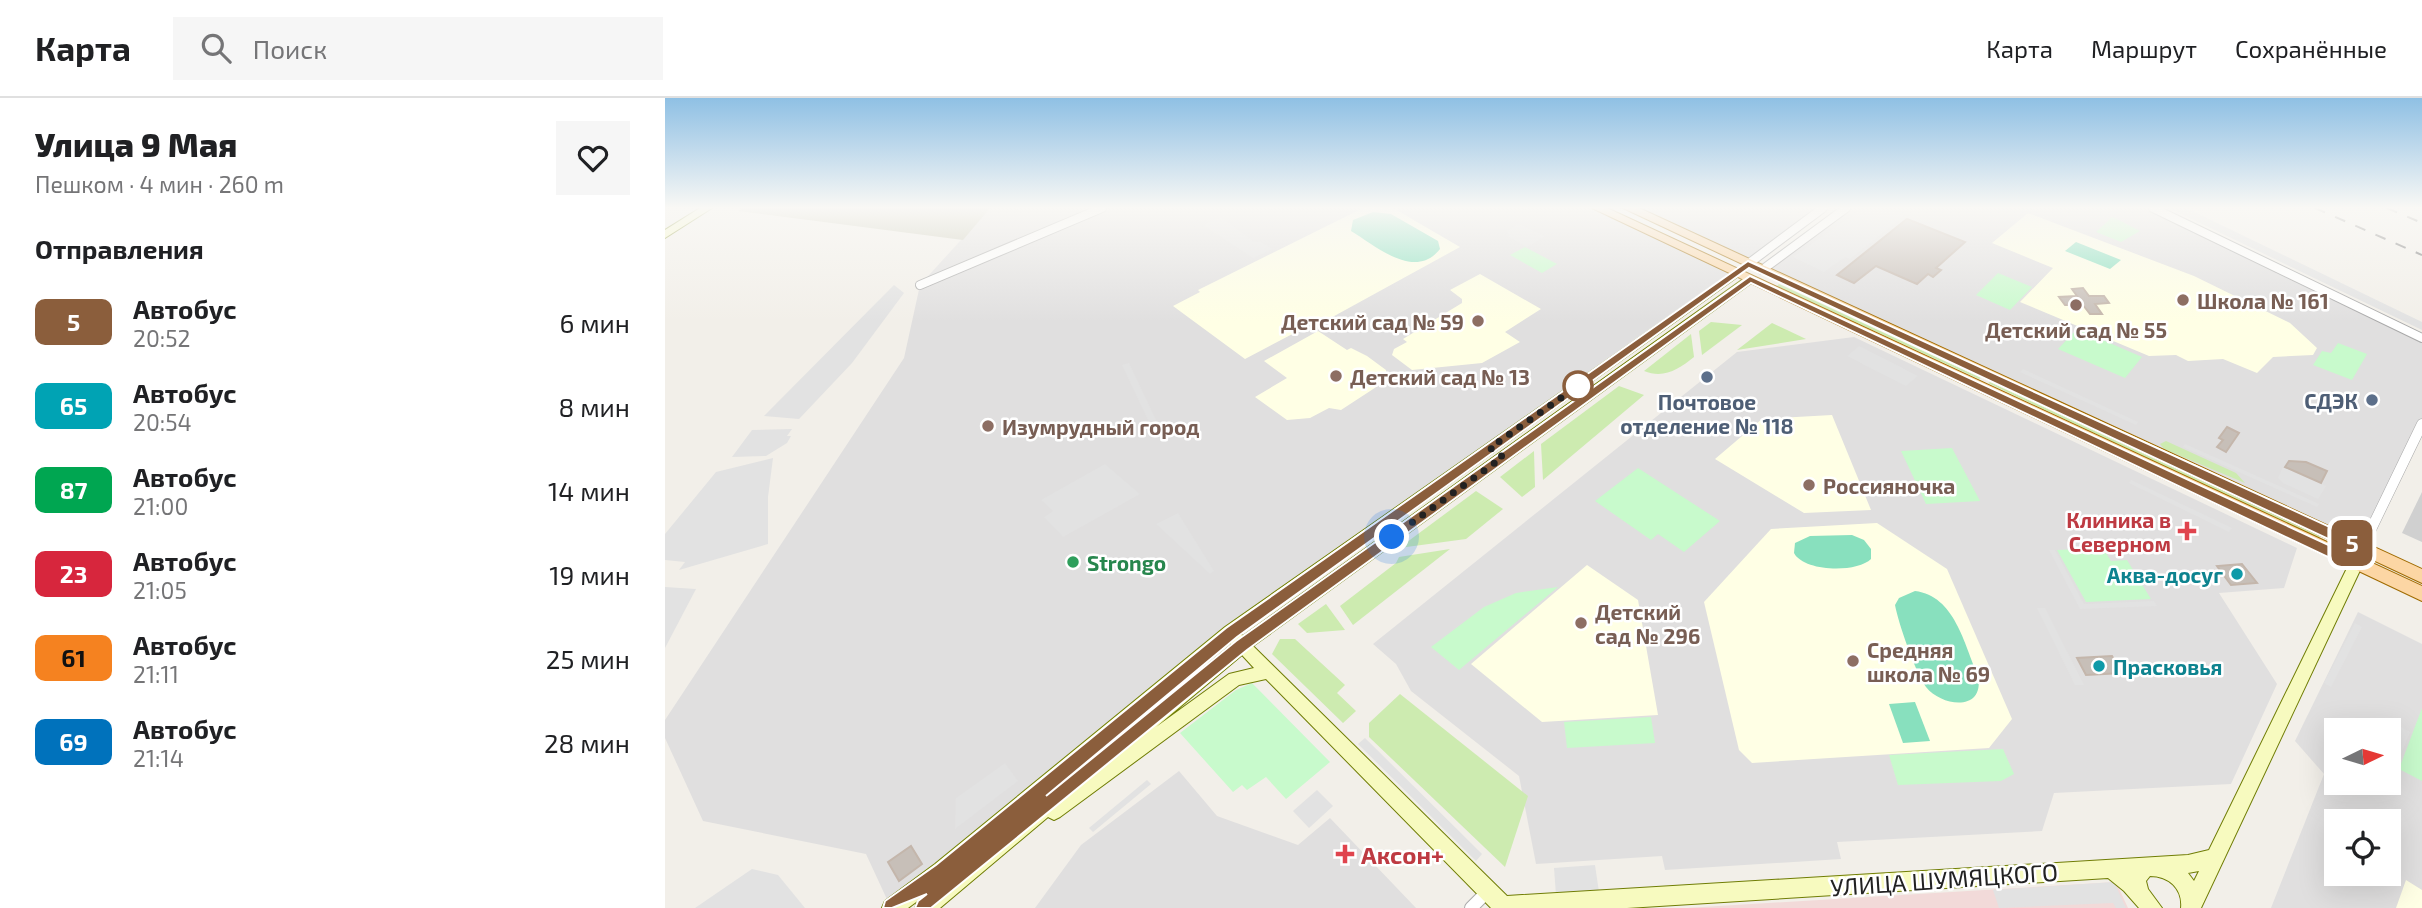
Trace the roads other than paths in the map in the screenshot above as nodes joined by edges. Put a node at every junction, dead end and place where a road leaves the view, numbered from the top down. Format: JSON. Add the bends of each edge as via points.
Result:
{"nodes":[{"id":1,"x":1013,"y":246,"type":"edge"},
{"id":2,"x":1687,"y":246,"type":"edge"},
{"id":3,"x":1700,"y":246,"type":"edge"},
{"id":4,"x":1777,"y":246,"type":"edge"},
{"id":5,"x":1791,"y":246,"type":"edge"},
{"id":6,"x":2231,"y":246,"type":"edge"},
{"id":7,"x":1749,"y":272,"type":"junction"},
{"id":8,"x":920,"y":285,"type":"dead end"},
{"id":9,"x":2422,"y":338,"type":"edge"},
{"id":10,"x":2422,"y":424,"type":"edge"},
{"id":11,"x":1490,"y":448,"type":"junction"},
{"id":12,"x":1503,"y":457,"type":"junction"},
{"id":13,"x":2359,"y":556,"type":"junction"},
{"id":14,"x":2422,"y":576,"type":"edge"},
{"id":15,"x":2422,"y":594,"type":"edge"},
{"id":16,"x":1236,"y":639,"type":"junction"},
{"id":17,"x":1266,"y":672,"type":"junction"},
{"id":18,"x":1009,"y":841,"type":"junction"},
{"id":19,"x":2215,"y":858,"type":"junction"},
{"id":20,"x":2155,"y":865,"type":"junction"},
{"id":21,"x":2108,"y":868,"type":"junction"},
{"id":22,"x":1488,"y":891,"type":"junction"},
{"id":23,"x":2147,"y":904,"type":"edge"},
{"id":24,"x":1569,"y":906,"type":"edge"},
{"id":25,"x":1504,"y":907,"type":"edge"},
{"id":26,"x":892,"y":908,"type":"edge"},
{"id":27,"x":925,"y":908,"type":"edge"},
{"id":28,"x":1471,"y":908,"type":"edge"},
{"id":29,"x":2192,"y":908,"type":"edge"}],
"edges":[{"from":1,"to":8,"type":"street"},
{"from":2,"to":7,"type":"main road"},
{"from":3,"to":7,"type":"main road"},
{"from":4,"to":7,"type":"street"},
{"from":5,"to":7,"type":"street"},
{"from":6,"to":9,"type":"street"},
{"from":7,"to":11,"type":"main road"},
{"from":7,"to":12,"type":"main road"},
{"from":7,"to":13,"type":"main road"},
{"from":10,"to":13,"type":"street"},
{"from":11,"to":12,"type":"main road"},
{"from":11,"to":16,"type":"main road"},
{"from":12,"to":16,"type":"main road"},
{"from":13,"to":14,"type":"main road"},
{"from":13,"to":15,"type":"main road"},
{"from":13,"to":19,"type":"main road"},
{"from":16,"to":17,"type":"main road"},
{"from":16,"to":18,"type":"main road"},
{"from":16,"to":26,"type":"main road"},
{"from":17,"to":18,"type":"main road","via":[[1235,679]]},
{"from":17,"to":22,"type":"main road"},
{"from":18,"to":27,"type":"main road"},
{"from":19,"to":20,"type":"main road","name":"УЛИЦА ШУМЯЦКОГО"},
{"from":19,"to":29,"type":"main road"},
{"from":20,"to":21,"type":"main road","name":"УЛИЦА ШУМЯЦКОГО"},
{"from":20,"to":23,"type":"main road","via":[[2138,874]]},
{"from":20,"to":29,"type":"main road","via":[[2186,884]]},
{"from":21,"to":23,"type":"main road","via":[[2122,875]]},
{"from":21,"to":24,"type":"main road","name":"УЛИЦА ШУМЯЦКОГО"},
{"from":22,"to":25,"type":"main road"},
{"from":22,"to":28,"type":"street"},
{"from":24,"to":25,"type":"main road","name":"УЛИЦА ШУМЯЦКОГО"}]}
